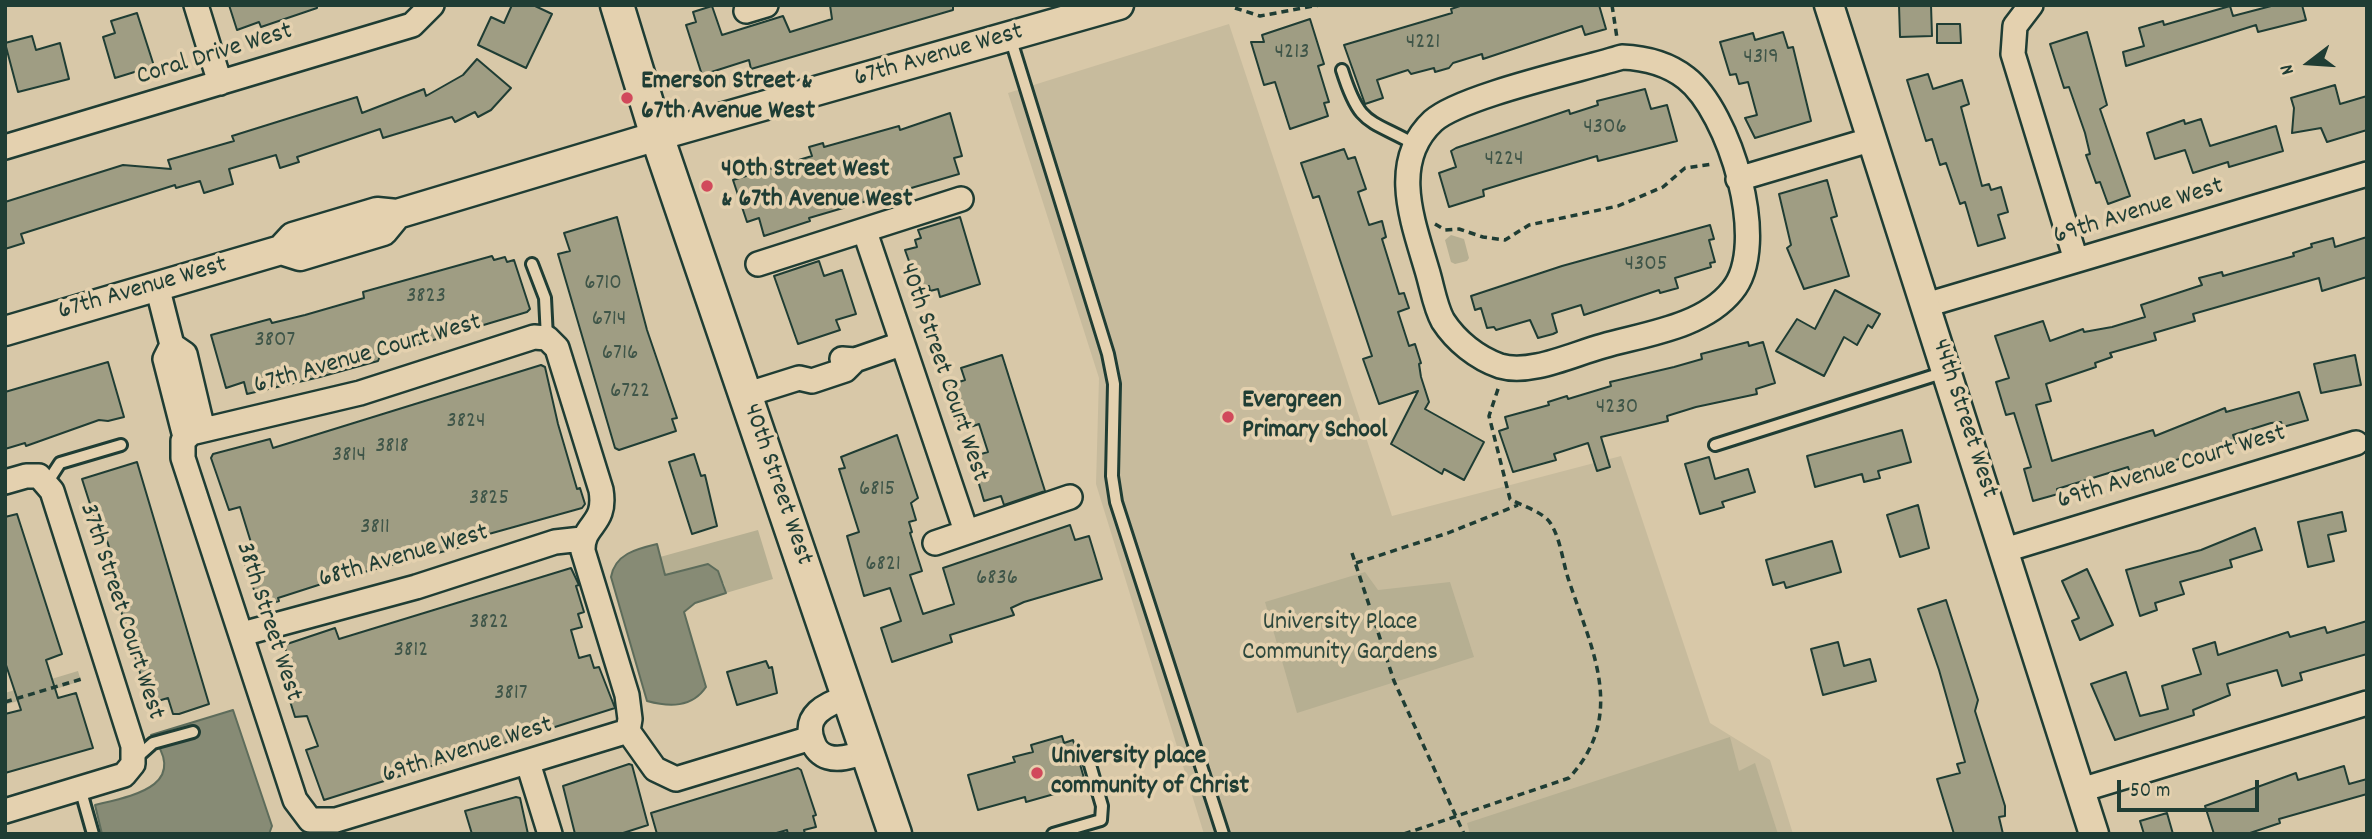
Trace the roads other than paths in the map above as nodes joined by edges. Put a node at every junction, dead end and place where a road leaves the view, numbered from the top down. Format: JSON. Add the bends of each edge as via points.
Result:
{"nodes":[{"id":1,"x":196,"y":5,"type":"edge"},
{"id":2,"x":432,"y":5,"type":"edge"},
{"id":3,"x":617,"y":5,"type":"edge"},
{"id":4,"x":1119,"y":5,"type":"edge"},
{"id":5,"x":1829,"y":5,"type":"edge"},
{"id":6,"x":2027,"y":9,"type":"edge"},
{"id":7,"x":1058,"y":14,"type":"edge"},
{"id":8,"x":1010,"y":37,"type":"junction"},
{"id":9,"x":1342,"y":71,"type":"dead end"},
{"id":10,"x":220,"y":83,"type":"junction"},
{"id":11,"x":657,"y":135,"type":"junction"},
{"id":12,"x":1872,"y":139,"type":"junction"},
{"id":13,"x":1416,"y":145,"type":"junction"},
{"id":14,"x":5,"y":147,"type":"edge"},
{"id":15,"x":2367,"y":174,"type":"edge"},
{"id":16,"x":1738,"y":179,"type":"junction"},
{"id":17,"x":961,"y":199,"type":"dead end"},
{"id":18,"x":865,"y":232,"type":"junction"},
{"id":19,"x":2076,"y":260,"type":"junction"},
{"id":20,"x":532,"y":264,"type":"dead end"},
{"id":21,"x":758,"y":264,"type":"dead end"},
{"id":22,"x":157,"y":286,"type":"junction"},
{"id":23,"x":1926,"y":305,"type":"junction"},
{"id":24,"x":5,"y":331,"type":"edge"},
{"id":25,"x":547,"y":338,"type":"junction"},
{"id":26,"x":901,"y":344,"type":"junction"},
{"id":27,"x":1948,"y":371,"type":"junction"},
{"id":28,"x":746,"y":395,"type":"junction"},
{"id":29,"x":194,"y":434,"type":"junction"},
{"id":30,"x":2356,"y":443,"type":"dead end"},
{"id":31,"x":121,"y":445,"type":"dead end"},
{"id":32,"x":1715,"y":445,"type":"dead end"},
{"id":33,"x":5,"y":482,"type":"edge"},
{"id":34,"x":47,"y":483,"type":"junction"},
{"id":35,"x":1070,"y":497,"type":"dead end"},
{"id":36,"x":966,"y":531,"type":"junction"},
{"id":37,"x":582,"y":539,"type":"junction"},
{"id":38,"x":935,"y":542,"type":"dead end"},
{"id":39,"x":2004,"y":550,"type":"junction"},
{"id":40,"x":242,"y":634,"type":"junction"},
{"id":41,"x":848,"y":697,"type":"junction"},
{"id":42,"x":2367,"y":703,"type":"edge"},
{"id":43,"x":629,"y":725,"type":"junction"},
{"id":44,"x":193,"y":733,"type":"dead end"},
{"id":45,"x":811,"y":738,"type":"junction"},
{"id":46,"x":867,"y":751,"type":"junction"},
{"id":47,"x":1088,"y":758,"type":"dead end"},
{"id":48,"x":134,"y":760,"type":"junction"},
{"id":49,"x":528,"y":763,"type":"junction"},
{"id":50,"x":80,"y":788,"type":"junction"},
{"id":51,"x":2081,"y":790,"type":"junction"},
{"id":52,"x":5,"y":811,"type":"edge"},
{"id":53,"x":310,"y":820,"type":"joint"},
{"id":54,"x":93,"y":834,"type":"edge"},
{"id":55,"x":550,"y":834,"type":"edge"},
{"id":56,"x":895,"y":834,"type":"edge"},
{"id":57,"x":1052,"y":834,"type":"edge"},
{"id":58,"x":1223,"y":834,"type":"edge"},
{"id":59,"x":2094,"y":834,"type":"edge"}],
"edges":[{"from":1,"to":10,"type":"street"},
{"from":2,"to":10,"type":"street","name":"Coral Drive West","via":[[412,25]]},
{"from":3,"to":11,"type":"main road","name":"40th Street West"},
{"from":4,"to":7,"type":"street","name":"67th Avenue West"},
{"from":5,"to":12,"type":"street","name":"44th Street West"},
{"from":6,"to":19,"type":"street","via":[[2012,37],[2013,54]]},
{"from":7,"to":8,"type":"street","name":"67th Avenue West"},
{"from":8,"to":11,"type":"street","name":"67th Avenue West"},
{"from":8,"to":58,"type":"lane","via":[[1108,354],[1114,384],[1112,476],[1116,502]]},
{"from":9,"to":13,"type":"lane","via":[[1362,116]]},
{"from":10,"to":14,"type":"street","name":"Coral Drive West"},
{"from":11,"to":22,"type":"street","name":"67th Avenue West","via":[[397,214],[377,212],[293,237],[281,250]]},
{"from":11,"to":28,"type":"main road","name":"40th Street West"},
{"from":12,"to":16,"type":"street"},
{"from":12,"to":23,"type":"street","name":"44th Street West"},
{"from":13,"to":16,"type":"street","via":[[1433,121],[1463,104],[1622,57],[1641,58],[1673,70],[1699,90],[1718,116]]},
{"from":13,"to":16,"type":"street","via":[[1407,171],[1407,195],[1442,319],[1471,351],[1505,367],[1522,368],[1684,323],[1716,305],[1742,276],[1747,257],[1748,217]]},
{"from":15,"to":19,"type":"street","name":"69th Avenue West"},
{"from":17,"to":18,"type":"street"},
{"from":18,"to":21,"type":"street"},
{"from":18,"to":26,"type":"street","name":"40th Street Court West"},
{"from":19,"to":23,"type":"street","name":"69th Avenue West"},
{"from":20,"to":25,"type":"lane","via":[[545,298]]},
{"from":22,"to":24,"type":"street","name":"67th Avenue West"},
{"from":22,"to":29,"type":"street","name":"38th Street West","via":[[172,345],[165,359],[181,382]]},
{"from":23,"to":27,"type":"street","name":"44th Street West"},
{"from":25,"to":29,"type":"street","name":"67th Avenue Court West","via":[[520,340],[360,393]]},
{"from":25,"to":37,"type":"street","via":[[561,356],[603,504]]},
{"from":26,"to":28,"type":"street","via":[[812,381],[799,378]]},
{"from":26,"to":36,"type":"street","name":"40th Street Court West"},
{"from":27,"to":32,"type":"lane"},
{"from":27,"to":39,"type":"street","name":"44th Street West"},
{"from":28,"to":41,"type":"main road","name":"40th Street West"},
{"from":29,"to":40,"type":"street","name":"38th Street West","via":[[183,458]]},
{"from":30,"to":39,"type":"street","name":"69th Avenue Court West"},
{"from":31,"to":34,"type":"lane","via":[[60,463]]},
{"from":33,"to":34,"type":"street","via":[[26,475],[39,476]]},
{"from":34,"to":48,"type":"street","name":"37th Street Court West"},
{"from":35,"to":36,"type":"street"},
{"from":36,"to":38,"type":"street"},
{"from":37,"to":40,"type":"street","name":"68th Avenue West","via":[[555,542],[416,587]]},
{"from":37,"to":43,"type":"street","via":[[627,695]]},
{"from":39,"to":51,"type":"street","name":"44th Street West"},
{"from":40,"to":53,"type":"street","name":"38th Street West","via":[[295,800]]},
{"from":41,"to":45,"type":"street","via":[[826,704],[814,716]]},
{"from":41,"to":46,"type":"main road","name":"40th Street West"},
{"from":42,"to":51,"type":"street"},
{"from":43,"to":45,"type":"street","via":[[656,769],[676,779]]},
{"from":43,"to":49,"type":"street","name":"69th Avenue West"},
{"from":44,"to":48,"type":"lane","via":[[153,743]]},
{"from":45,"to":46,"type":"street","via":[[825,757],[843,758]]},
{"from":46,"to":56,"type":"main road","name":"40th Street West"},
{"from":47,"to":57,"type":"lane","via":[[1102,806],[1101,820]]},
{"from":48,"to":50,"type":"street","via":[[124,775]]},
{"from":49,"to":53,"type":"street","name":"69th Avenue West","via":[[336,820]]},
{"from":49,"to":55,"type":"street"},
{"from":50,"to":52,"type":"street"},
{"from":50,"to":54,"type":"lane"},
{"from":51,"to":59,"type":"street","name":"44th Street West"}]}
